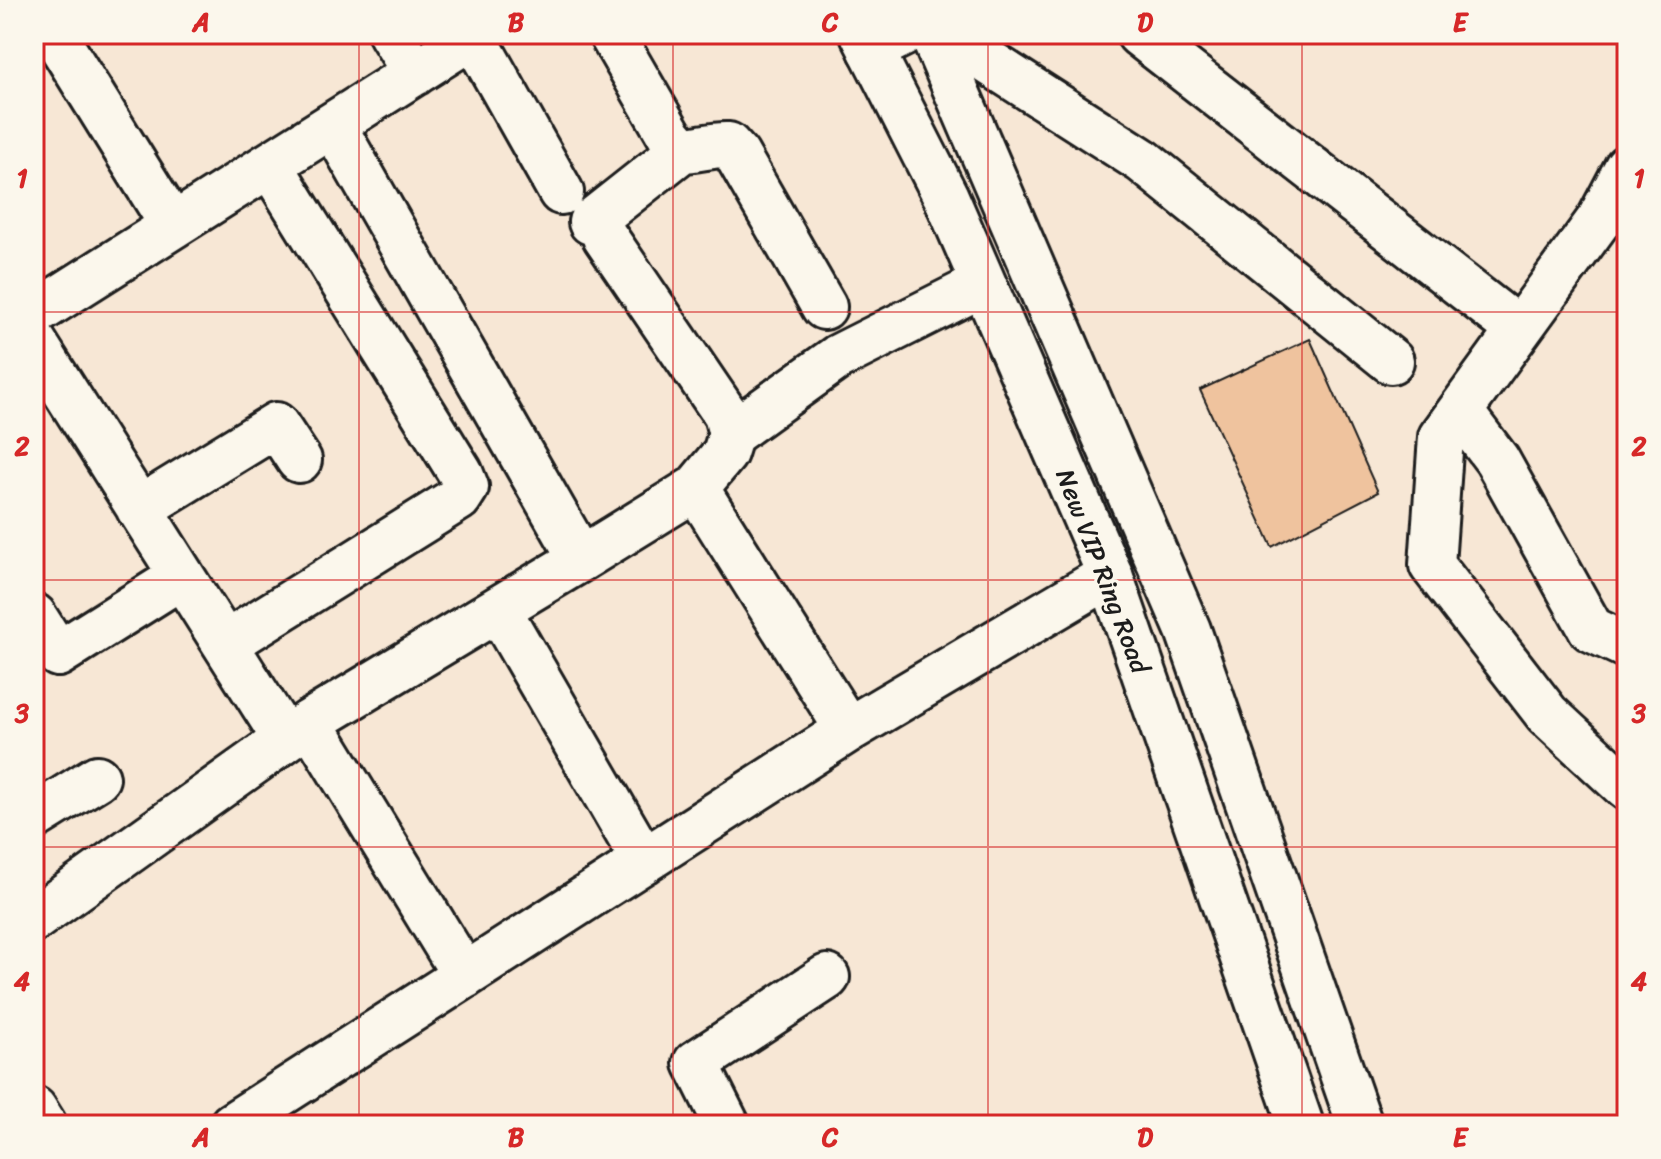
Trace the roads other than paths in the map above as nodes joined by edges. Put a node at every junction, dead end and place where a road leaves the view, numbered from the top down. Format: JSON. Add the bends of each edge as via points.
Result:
{"nodes":[{"id":1,"x":54,"y":34,"type":"edge"},
{"id":2,"x":391,"y":34,"type":"edge"},
{"id":3,"x":611,"y":34,"type":"edge"},
{"id":4,"x":932,"y":34,"type":"edge"},
{"id":5,"x":945,"y":34,"type":"edge"},
{"id":6,"x":1139,"y":34,"type":"edge"},
{"id":7,"x":474,"y":35,"type":"edge"},
{"id":8,"x":879,"y":39,"type":"edge"},
{"id":9,"x":415,"y":73,"type":"junction"},
{"id":10,"x":333,"y":125,"type":"junction"},
{"id":11,"x":682,"y":150,"type":"junction"},
{"id":12,"x":270,"y":165,"type":"junction"},
{"id":13,"x":1627,"y":167,"type":"edge"},
{"id":14,"x":586,"y":217,"type":"junction"},
{"id":15,"x":173,"y":226,"type":"junction"},
{"id":16,"x":983,"y":284,"type":"junction"},
{"id":17,"x":824,"y":307,"type":"dead end"},
{"id":18,"x":34,"y":314,"type":"edge"},
{"id":19,"x":1519,"y":330,"type":"junction"},
{"id":20,"x":34,"y":342,"type":"edge"},
{"id":21,"x":1391,"y":361,"type":"dead end"},
{"id":22,"x":1460,"y":411,"type":"junction"},
{"id":23,"x":731,"y":434,"type":"junction"},
{"id":24,"x":299,"y":460,"type":"dead end"},
{"id":25,"x":696,"y":488,"type":"junction"},
{"id":26,"x":139,"y":509,"type":"junction"},
{"id":27,"x":581,"y":559,"type":"junction"},
{"id":28,"x":1110,"y":575,"type":"junction"},
{"id":29,"x":182,"y":576,"type":"junction"},
{"id":30,"x":498,"y":609,"type":"junction"},
{"id":31,"x":34,"y":616,"type":"edge"},
{"id":32,"x":225,"y":644,"type":"junction"},
{"id":33,"x":1627,"y":646,"type":"edge"},
{"id":34,"x":297,"y":730,"type":"junction"},
{"id":35,"x":848,"y":730,"type":"junction"},
{"id":36,"x":97,"y":778,"type":"dead end"},
{"id":37,"x":1627,"y":788,"type":"edge"},
{"id":38,"x":34,"y":817,"type":"edge"},
{"id":39,"x":644,"y":861,"type":"junction"},
{"id":40,"x":34,"y":919,"type":"edge"},
{"id":41,"x":465,"y":976,"type":"junction"},
{"id":42,"x":827,"y":977,"type":"dead end"},
{"id":43,"x":1342,"y":1075,"type":"junction"},
{"id":44,"x":34,"y":1109,"type":"edge"},
{"id":45,"x":1296,"y":1111,"type":"edge"},
{"id":46,"x":44,"y":1125,"type":"edge"},
{"id":47,"x":232,"y":1125,"type":"edge"},
{"id":48,"x":727,"y":1125,"type":"edge"},
{"id":49,"x":1360,"y":1125,"type":"edge"}],
"edges":[{"from":1,"to":15,"type":"street"},
{"from":2,"to":9,"type":"street"},
{"from":3,"to":11,"type":"street"},
{"from":4,"to":43,"type":"street","name":"New VIP Ring Road","via":[[1188,630]]},
{"from":5,"to":21,"type":"street","via":[[1143,161]]},
{"from":6,"to":19,"type":"street"},
{"from":7,"to":9,"type":"street"},
{"from":7,"to":14,"type":"street"},
{"from":8,"to":16,"type":"street","name":"New VIP Ring Road"},
{"from":9,"to":10,"type":"street"},
{"from":10,"to":12,"type":"street"},
{"from":10,"to":27,"type":"street"},
{"from":11,"to":14,"type":"street"},
{"from":11,"to":17,"type":"street","via":[[728,145]]},
{"from":12,"to":15,"type":"street"},
{"from":12,"to":32,"type":"street","via":[[466,487],[459,498]]},
{"from":13,"to":19,"type":"street","via":[[1599,220]]},
{"from":14,"to":23,"type":"street","via":[[726,415]]},
{"from":15,"to":18,"type":"street"},
{"from":16,"to":23,"type":"street","via":[[838,357]]},
{"from":16,"to":28,"type":"street","name":"New VIP Ring Road"},
{"from":19,"to":22,"type":"street"},
{"from":20,"to":26,"type":"street"},
{"from":22,"to":33,"type":"street","via":[[1497,460],[1591,629]]},
{"from":22,"to":37,"type":"street","via":[[1441,437],[1432,565],[1547,714]]},
{"from":23,"to":25,"type":"street","via":[[725,453]]},
{"from":24,"to":26,"type":"street","via":[[276,425]]},
{"from":25,"to":27,"type":"street"},
{"from":25,"to":35,"type":"street"},
{"from":26,"to":29,"type":"street"},
{"from":27,"to":30,"type":"street"},
{"from":28,"to":35,"type":"street"},
{"from":28,"to":45,"type":"street","name":"New VIP Ring Road"},
{"from":29,"to":31,"type":"street","via":[[58,654]]},
{"from":29,"to":32,"type":"street"},
{"from":30,"to":34,"type":"street"},
{"from":30,"to":39,"type":"street"},
{"from":32,"to":34,"type":"street"},
{"from":34,"to":40,"type":"street"},
{"from":34,"to":41,"type":"street"},
{"from":35,"to":39,"type":"street"},
{"from":36,"to":38,"type":"street"},
{"from":39,"to":41,"type":"street"},
{"from":41,"to":47,"type":"street"},
{"from":42,"to":48,"type":"street","via":[[696,1063]]},
{"from":43,"to":45,"type":"street"},
{"from":43,"to":49,"type":"street","name":"New VIP Ring Road"},
{"from":44,"to":46,"type":"street"}]}
